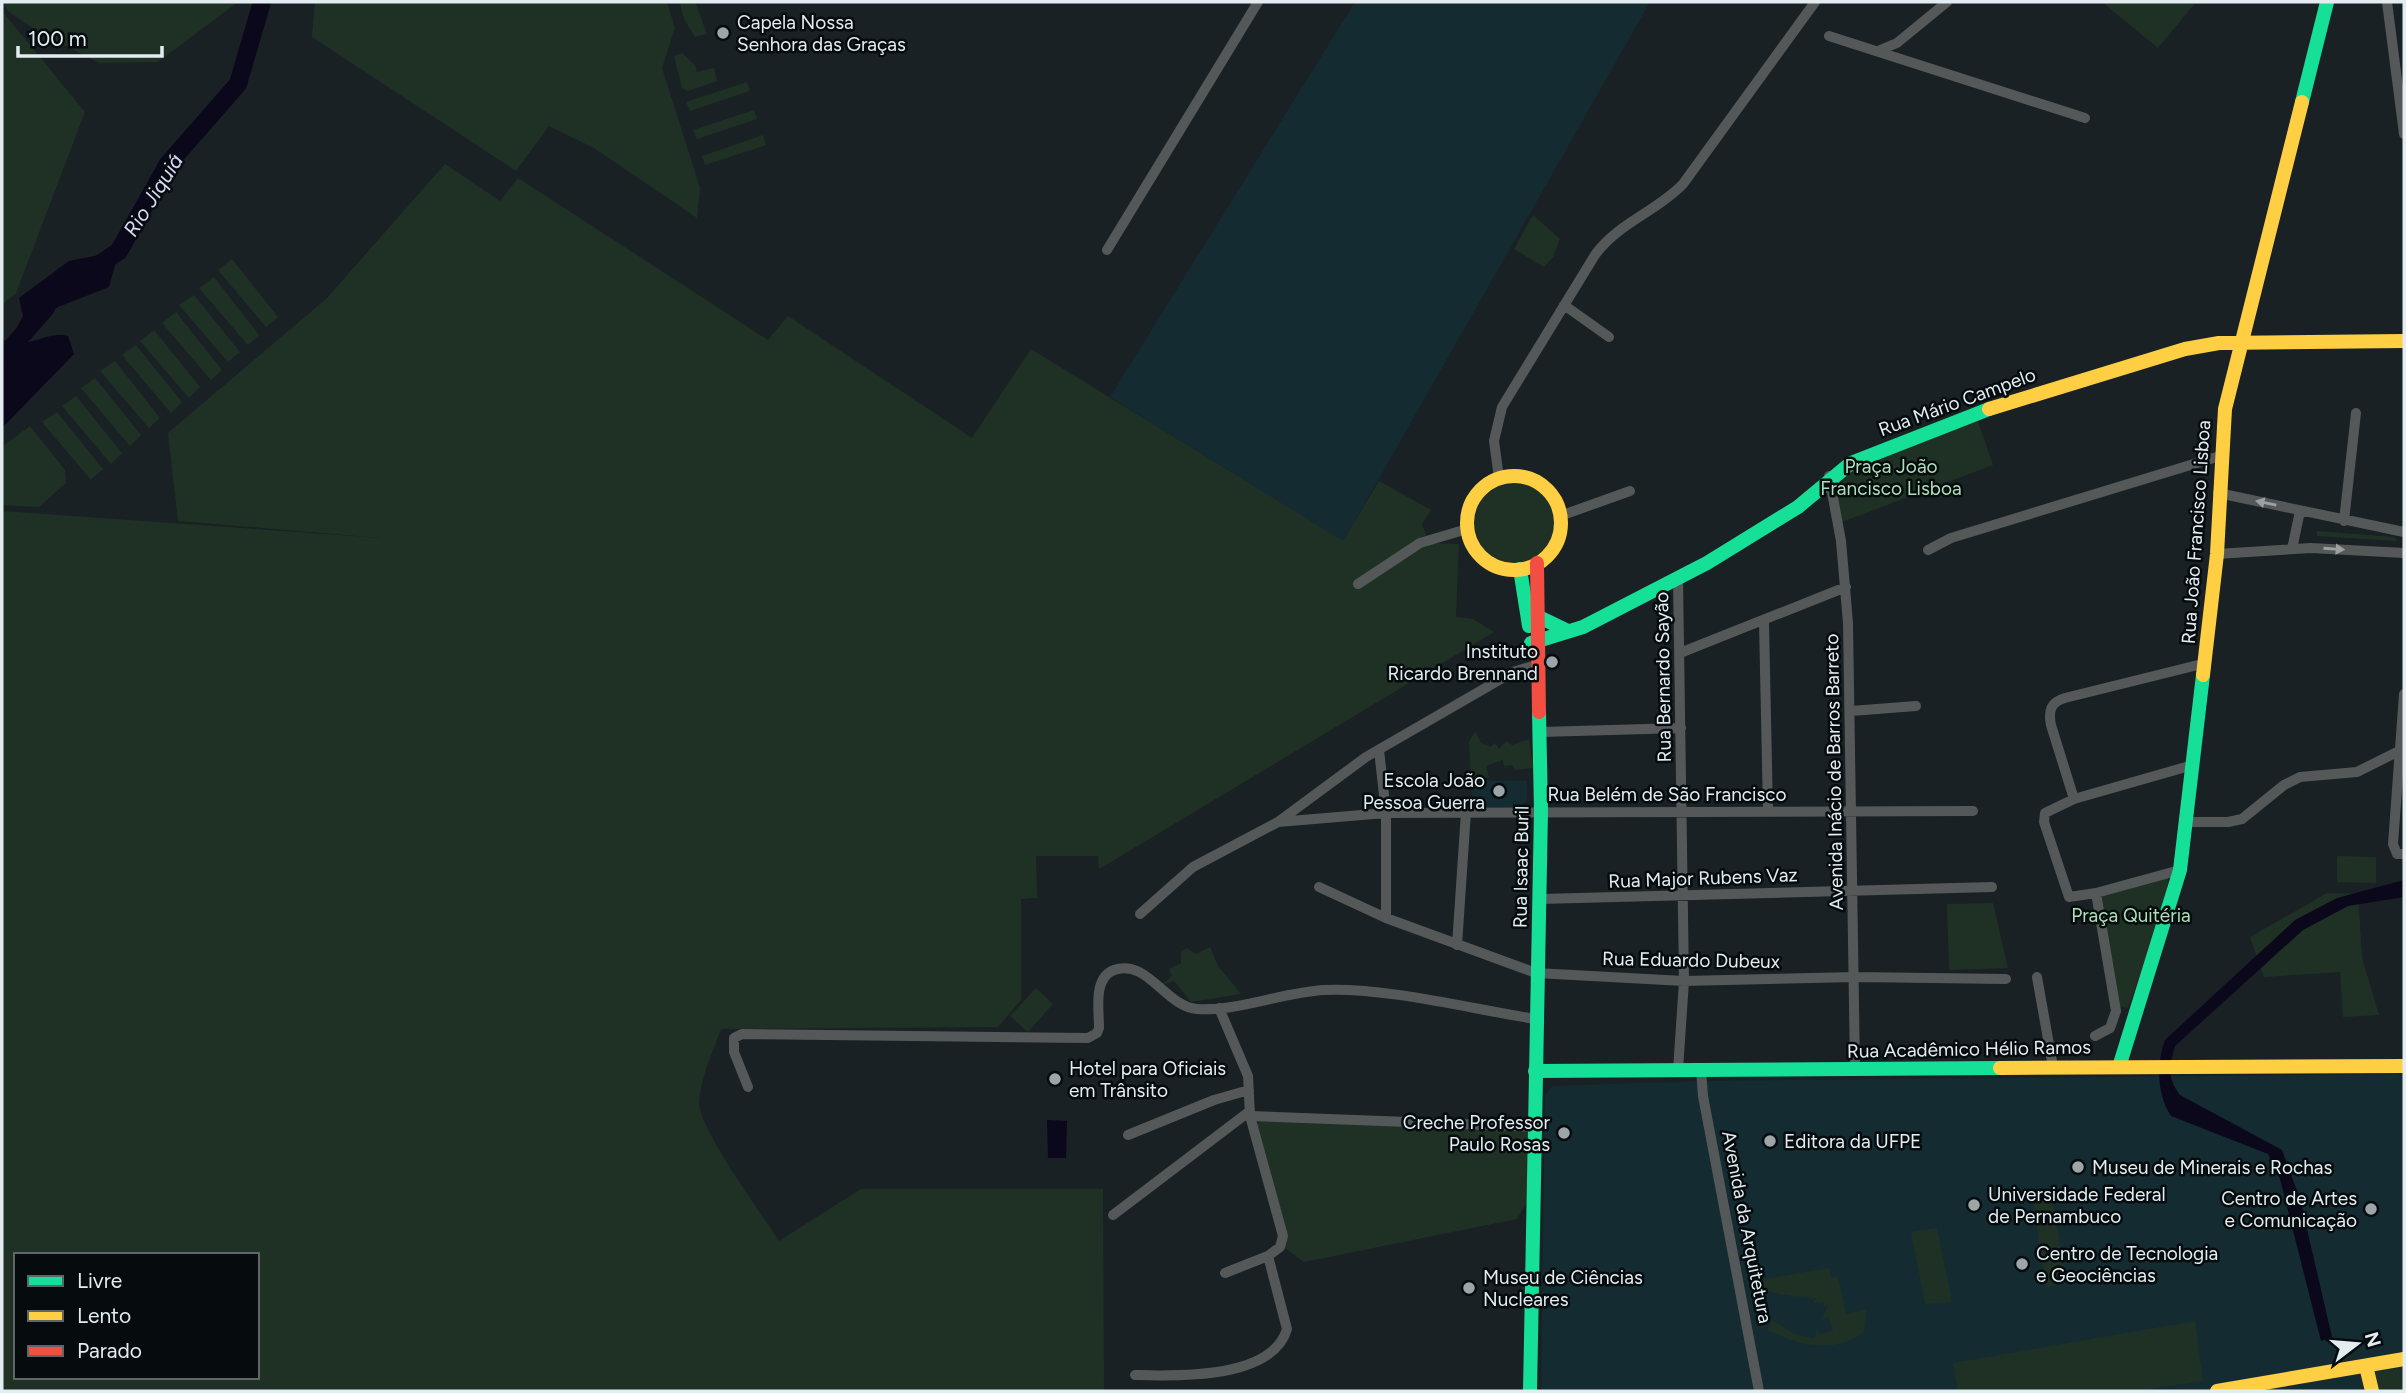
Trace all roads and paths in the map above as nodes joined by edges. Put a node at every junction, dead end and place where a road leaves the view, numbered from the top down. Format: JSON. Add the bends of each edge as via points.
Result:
{"nodes":[{"id":1,"x":1258,"y":2,"type":"edge"},
{"id":2,"x":1815,"y":2,"type":"edge"},
{"id":3,"x":1947,"y":2,"type":"edge"},
{"id":4,"x":2327,"y":2,"type":"edge"},
{"id":5,"x":2387,"y":2,"type":"edge"},
{"id":6,"x":1829,"y":36,"type":"dead end"},
{"id":7,"x":1880,"y":50,"type":"junction"},
{"id":8,"x":2085,"y":118,"type":"dead end"},
{"id":9,"x":2404,"y":134,"type":"edge"},
{"id":10,"x":1107,"y":250,"type":"dead end"},
{"id":11,"x":1564,"y":305,"type":"junction"},
{"id":12,"x":1609,"y":337,"type":"dead end"},
{"id":13,"x":2404,"y":341,"type":"edge"},
{"id":14,"x":2242,"y":344,"type":"junction"},
{"id":15,"x":2356,"y":413,"type":"dead end"},
{"id":16,"x":2220,"y":457,"type":"junction"},
{"id":17,"x":1829,"y":476,"type":"junction"},
{"id":18,"x":1499,"y":478,"type":"junction"},
{"id":19,"x":1630,"y":491,"type":"dead end"},
{"id":20,"x":2218,"y":493,"type":"junction"},
{"id":21,"x":2300,"y":511,"type":"junction"},
{"id":22,"x":1560,"y":516,"type":"junction"},
{"id":23,"x":2344,"y":521,"type":"junction"},
{"id":24,"x":1467,"y":528,"type":"junction"},
{"id":25,"x":2404,"y":532,"type":"edge"},
{"id":26,"x":2292,"y":549,"type":"junction"},
{"id":27,"x":1928,"y":550,"type":"dead end"},
{"id":28,"x":2404,"y":553,"type":"edge"},
{"id":29,"x":2217,"y":554,"type":"junction"},
{"id":30,"x":1537,"y":563,"type":"junction"},
{"id":31,"x":1520,"y":569,"type":"junction"},
{"id":32,"x":1678,"y":578,"type":"junction"},
{"id":33,"x":1358,"y":584,"type":"dead end"},
{"id":34,"x":1846,"y":587,"type":"junction"},
{"id":35,"x":1538,"y":617,"type":"junction"},
{"id":36,"x":1764,"y":622,"type":"junction"},
{"id":37,"x":1568,"y":631,"type":"junction"},
{"id":38,"x":1535,"y":643,"type":"junction"},
{"id":39,"x":1680,"y":653,"type":"junction"},
{"id":40,"x":2206,"y":663,"type":"junction"},
{"id":41,"x":1536,"y":665,"type":"junction"},
{"id":42,"x":2404,"y":694,"type":"edge"},
{"id":43,"x":1916,"y":706,"type":"dead end"},
{"id":44,"x":1851,"y":711,"type":"junction"},
{"id":45,"x":1681,"y":728,"type":"junction"},
{"id":46,"x":1541,"y":732,"type":"junction"},
{"id":47,"x":1379,"y":750,"type":"junction"},
{"id":48,"x":2401,"y":750,"type":"junction"},
{"id":49,"x":2193,"y":765,"type":"junction"},
{"id":50,"x":2074,"y":799,"type":"junction"},
{"id":51,"x":1853,"y":810,"type":"junction"},
{"id":52,"x":1541,"y":811,"type":"junction"},
{"id":53,"x":1973,"y":811,"type":"dead end"},
{"id":54,"x":1682,"y":812,"type":"junction"},
{"id":55,"x":1768,"y":812,"type":"junction"},
{"id":56,"x":1385,"y":813,"type":"junction"},
{"id":57,"x":1466,"y":813,"type":"junction"},
{"id":58,"x":1278,"y":822,"type":"junction"},
{"id":59,"x":2186,"y":822,"type":"junction"},
{"id":60,"x":2404,"y":854,"type":"edge"},
{"id":61,"x":2180,"y":870,"type":"junction"},
{"id":62,"x":1319,"y":887,"type":"dead end"},
{"id":63,"x":1992,"y":887,"type":"dead end"},
{"id":64,"x":1854,"y":891,"type":"junction"},
{"id":65,"x":2096,"y":893,"type":"junction"},
{"id":66,"x":1683,"y":898,"type":"junction"},
{"id":67,"x":1541,"y":900,"type":"junction"},
{"id":68,"x":1140,"y":915,"type":"dead end"},
{"id":69,"x":1386,"y":918,"type":"junction"},
{"id":70,"x":1457,"y":945,"type":"junction"},
{"id":71,"x":1536,"y":973,"type":"junction"},
{"id":72,"x":2037,"y":976,"type":"dead end"},
{"id":73,"x":1855,"y":977,"type":"junction"},
{"id":74,"x":2006,"y":979,"type":"dead end"},
{"id":75,"x":1684,"y":981,"type":"junction"},
{"id":76,"x":1219,"y":1008,"type":"junction"},
{"id":77,"x":1535,"y":1019,"type":"junction"},
{"id":78,"x":2095,"y":1036,"type":"dead end"},
{"id":79,"x":2404,"y":1066,"type":"edge"},
{"id":80,"x":2053,"y":1067,"type":"junction"},
{"id":81,"x":2119,"y":1067,"type":"junction"},
{"id":82,"x":1855,"y":1069,"type":"junction"},
{"id":83,"x":1678,"y":1070,"type":"junction"},
{"id":84,"x":1700,"y":1070,"type":"junction"},
{"id":85,"x":1535,"y":1071,"type":"junction"},
{"id":86,"x":748,"y":1087,"type":"dead end"},
{"id":87,"x":1249,"y":1090,"type":"junction"},
{"id":88,"x":1250,"y":1113,"type":"junction"},
{"id":89,"x":1535,"y":1127,"type":"junction"},
{"id":90,"x":1128,"y":1135,"type":"dead end"},
{"id":91,"x":1114,"y":1215,"type":"dead end"},
{"id":92,"x":1268,"y":1256,"type":"junction"},
{"id":93,"x":1225,"y":1273,"type":"dead end"},
{"id":94,"x":2404,"y":1359,"type":"edge"},
{"id":95,"x":2366,"y":1366,"type":"junction"},
{"id":96,"x":1135,"y":1375,"type":"dead end"},
{"id":97,"x":1530,"y":1391,"type":"edge"},
{"id":98,"x":1759,"y":1391,"type":"edge"},
{"id":99,"x":2217,"y":1391,"type":"edge"},
{"id":100,"x":2372,"y":1391,"type":"edge"}],
"edges":[{"from":1,"to":10,"type":"street"},
{"from":2,"to":11,"type":"street","via":[[1683,184],[1612,235]]},
{"from":3,"to":7,"type":"street","via":[[1897,43]]},
{"from":4,"to":14,"type":"street","name":"Rua João Francisco Lisboa"},
{"from":5,"to":9,"type":"street"},
{"from":6,"to":7,"type":"street"},
{"from":7,"to":8,"type":"street"},
{"from":11,"to":12,"type":"street"},
{"from":11,"to":18,"type":"street","via":[[1502,407],[1494,441]]},
{"from":13,"to":14,"type":"street","name":"Rua Mário Campelo"},
{"from":14,"to":16,"type":"street","name":"Rua João Francisco Lisboa","via":[[2225,409]]},
{"from":14,"to":17,"type":"street","name":"Rua Mário Campelo","via":[[2185,349],[2029,396],[1871,453]]},
{"from":15,"to":23,"type":"street"},
{"from":16,"to":20,"type":"street","name":"Rua João Francisco Lisboa"},
{"from":16,"to":27,"type":"street","via":[[1951,538]]},
{"from":17,"to":32,"type":"street","name":"Rua Mário Campelo","via":[[1787,514]]},
{"from":17,"to":34,"type":"street","name":"Avenida Inácio de Barros Barreto"},
{"from":18,"to":22,"type":"street","via":[[1534,480],[1549,492]]},
{"from":18,"to":24,"type":"street","via":[[1476,494],[1468,510]]},
{"from":19,"to":22,"type":"street"},
{"from":21,"to":20,"type":"street","one_way":true},
{"from":20,"to":29,"type":"street","name":"Rua João Francisco Lisboa"},
{"from":21,"to":23,"type":"street"},
{"from":21,"to":26,"type":"street"},
{"from":22,"to":30,"type":"street","via":[[1555,543]]},
{"from":23,"to":25,"type":"street"},
{"from":24,"to":31,"type":"street","via":[[1473,546],[1485,560],[1502,568]]},
{"from":24,"to":33,"type":"street","via":[[1420,543]]},
{"from":26,"to":28,"type":"street","one_way":true},
{"from":26,"to":29,"type":"street"},
{"from":29,"to":40,"type":"street","name":"Rua João Francisco Lisboa"},
{"from":30,"to":31,"type":"street"},
{"from":30,"to":35,"type":"street","name":"Rua Isaac Buril"},
{"from":31,"to":38,"type":"street","name":"Rua Isaac Buril"},
{"from":32,"to":37,"type":"street","name":"Rua Mário Campelo"},
{"from":32,"to":39,"type":"street","name":"Rua Bernardo Sayão"},
{"from":34,"to":36,"type":"street"},
{"from":34,"to":44,"type":"street","name":"Avenida Inácio de Barros Barreto"},
{"from":35,"to":37,"type":"street"},
{"from":35,"to":38,"type":"street","name":"Rua Isaac Buril"},
{"from":36,"to":39,"type":"street"},
{"from":36,"to":55,"type":"street"},
{"from":37,"to":38,"type":"street","name":"Rua Mário Campelo"},
{"from":38,"to":41,"type":"street","name":"Rua Isaac Buril"},
{"from":39,"to":45,"type":"street","name":"Rua Bernardo Sayão"},
{"from":40,"to":49,"type":"street","name":"Rua João Francisco Lisboa"},
{"from":40,"to":50,"type":"street","via":[[2065,698],[2051,706],[2051,724]]},
{"from":41,"to":46,"type":"street","name":"Rua Isaac Buril"},
{"from":41,"to":47,"type":"street","via":[[1513,672]]},
{"from":42,"to":48,"type":"street"},
{"from":43,"to":44,"type":"street"},
{"from":44,"to":51,"type":"street","name":"Avenida Inácio de Barros Barreto"},
{"from":45,"to":46,"type":"street"},
{"from":45,"to":54,"type":"street","name":"Rua Bernardo Sayão"},
{"from":46,"to":52,"type":"street","name":"Rua Isaac Buril"},
{"from":47,"to":56,"type":"street"},
{"from":47,"to":58,"type":"street","name":"Rua Belém de São Francisco"},
{"from":48,"to":59,"type":"street","via":[[2357,772],[2300,778],[2284,785],[2242,819]]},
{"from":48,"to":60,"type":"street","via":[[2393,845],[2397,855]]},
{"from":49,"to":50,"type":"street"},
{"from":49,"to":59,"type":"street","name":"Rua João Francisco Lisboa"},
{"from":50,"to":65,"type":"street","via":[[2049,808],[2044,822],[2069,897]]},
{"from":51,"to":53,"type":"street","name":"Rua Belém de São Francisco"},
{"from":51,"to":55,"type":"street","name":"Rua Belém de São Francisco"},
{"from":51,"to":64,"type":"street","name":"Avenida Inácio de Barros Barreto"},
{"from":52,"to":54,"type":"street","name":"Rua Belém de São Francisco"},
{"from":52,"to":57,"type":"street","name":"Rua Belém de São Francisco"},
{"from":52,"to":67,"type":"street","name":"Rua Isaac Buril"},
{"from":54,"to":55,"type":"street","name":"Rua Belém de São Francisco"},
{"from":54,"to":66,"type":"street","name":"Rua Bernardo Sayão"},
{"from":56,"to":57,"type":"street","name":"Rua Belém de São Francisco"},
{"from":56,"to":58,"type":"street","name":"Rua Belém de São Francisco"},
{"from":56,"to":69,"type":"street"},
{"from":57,"to":70,"type":"street"},
{"from":58,"to":68,"type":"street","name":"Rua Belém de São Francisco","via":[[1193,867]]},
{"from":59,"to":61,"type":"street","name":"Rua João Francisco Lisboa"},
{"from":61,"to":65,"type":"street"},
{"from":61,"to":81,"type":"street","name":"Rua João Francisco Lisboa"},
{"from":62,"to":69,"type":"street","name":"Rua Eduardo Dubeux"},
{"from":63,"to":64,"type":"street","name":"Rua Major Rubens Vaz"},
{"from":64,"to":66,"type":"street","name":"Rua Major Rubens Vaz"},
{"from":64,"to":73,"type":"street","name":"Avenida Inácio de Barros Barreto"},
{"from":65,"to":78,"type":"street","via":[[2116,1011],[2110,1028]]},
{"from":66,"to":67,"type":"street","name":"Rua Major Rubens Vaz"},
{"from":66,"to":75,"type":"street","name":"Rua Bernardo Sayão"},
{"from":67,"to":71,"type":"street","name":"Rua Isaac Buril"},
{"from":69,"to":70,"type":"street","name":"Rua Eduardo Dubeux"},
{"from":70,"to":71,"type":"street","name":"Rua Eduardo Dubeux"},
{"from":71,"to":75,"type":"street","name":"Rua Eduardo Dubeux"},
{"from":71,"to":77,"type":"street","name":"Rua Isaac Buril"},
{"from":72,"to":80,"type":"street"},
{"from":73,"to":74,"type":"street","name":"Rua Eduardo Dubeux"},
{"from":73,"to":75,"type":"street","name":"Rua Eduardo Dubeux"},
{"from":73,"to":82,"type":"street","name":"Avenida Inácio de Barros Barreto"},
{"from":75,"to":83,"type":"street","name":"Rua Bernardo Sayão"},
{"from":76,"to":77,"type":"street","via":[[1326,990]]},
{"from":76,"to":86,"type":"street","via":[[1188,1007],[1135,969],[1120,969],[1101,983],[1099,1028],[1088,1038],[742,1034],[734,1038],[733,1046]]},
{"from":76,"to":87,"type":"street","via":[[1242,1059]]},
{"from":77,"to":85,"type":"street","name":"Rua Isaac Buril"},
{"from":79,"to":81,"type":"street","name":"Rua Acadêmico Hélio Ramos"},
{"from":80,"to":81,"type":"street","name":"Rua Acadêmico Hélio Ramos"},
{"from":80,"to":82,"type":"street","name":"Rua Acadêmico Hélio Ramos"},
{"from":82,"to":84,"type":"street","name":"Rua Acadêmico Hélio Ramos"},
{"from":83,"to":84,"type":"street","name":"Rua Acadêmico Hélio Ramos"},
{"from":83,"to":85,"type":"street","name":"Rua Acadêmico Hélio Ramos"},
{"from":84,"to":98,"type":"street","name":"Avenida da Arquitetura"},
{"from":85,"to":89,"type":"street","name":"Rua Isaac Buril"},
{"from":87,"to":88,"type":"street"},
{"from":87,"to":90,"type":"street"},
{"from":88,"to":89,"type":"street"},
{"from":88,"to":91,"type":"street"},
{"from":88,"to":92,"type":"street","via":[[1283,1236],[1280,1247]]},
{"from":89,"to":97,"type":"street","name":"Rua Isaac Buril"},
{"from":92,"to":93,"type":"street"},
{"from":92,"to":96,"type":"street","via":[[1286,1319],[1285,1337],[1277,1346],[1246,1364],[1209,1374]]},
{"from":94,"to":95,"type":"street"},
{"from":95,"to":99,"type":"street"},
{"from":95,"to":100,"type":"street"}]}
